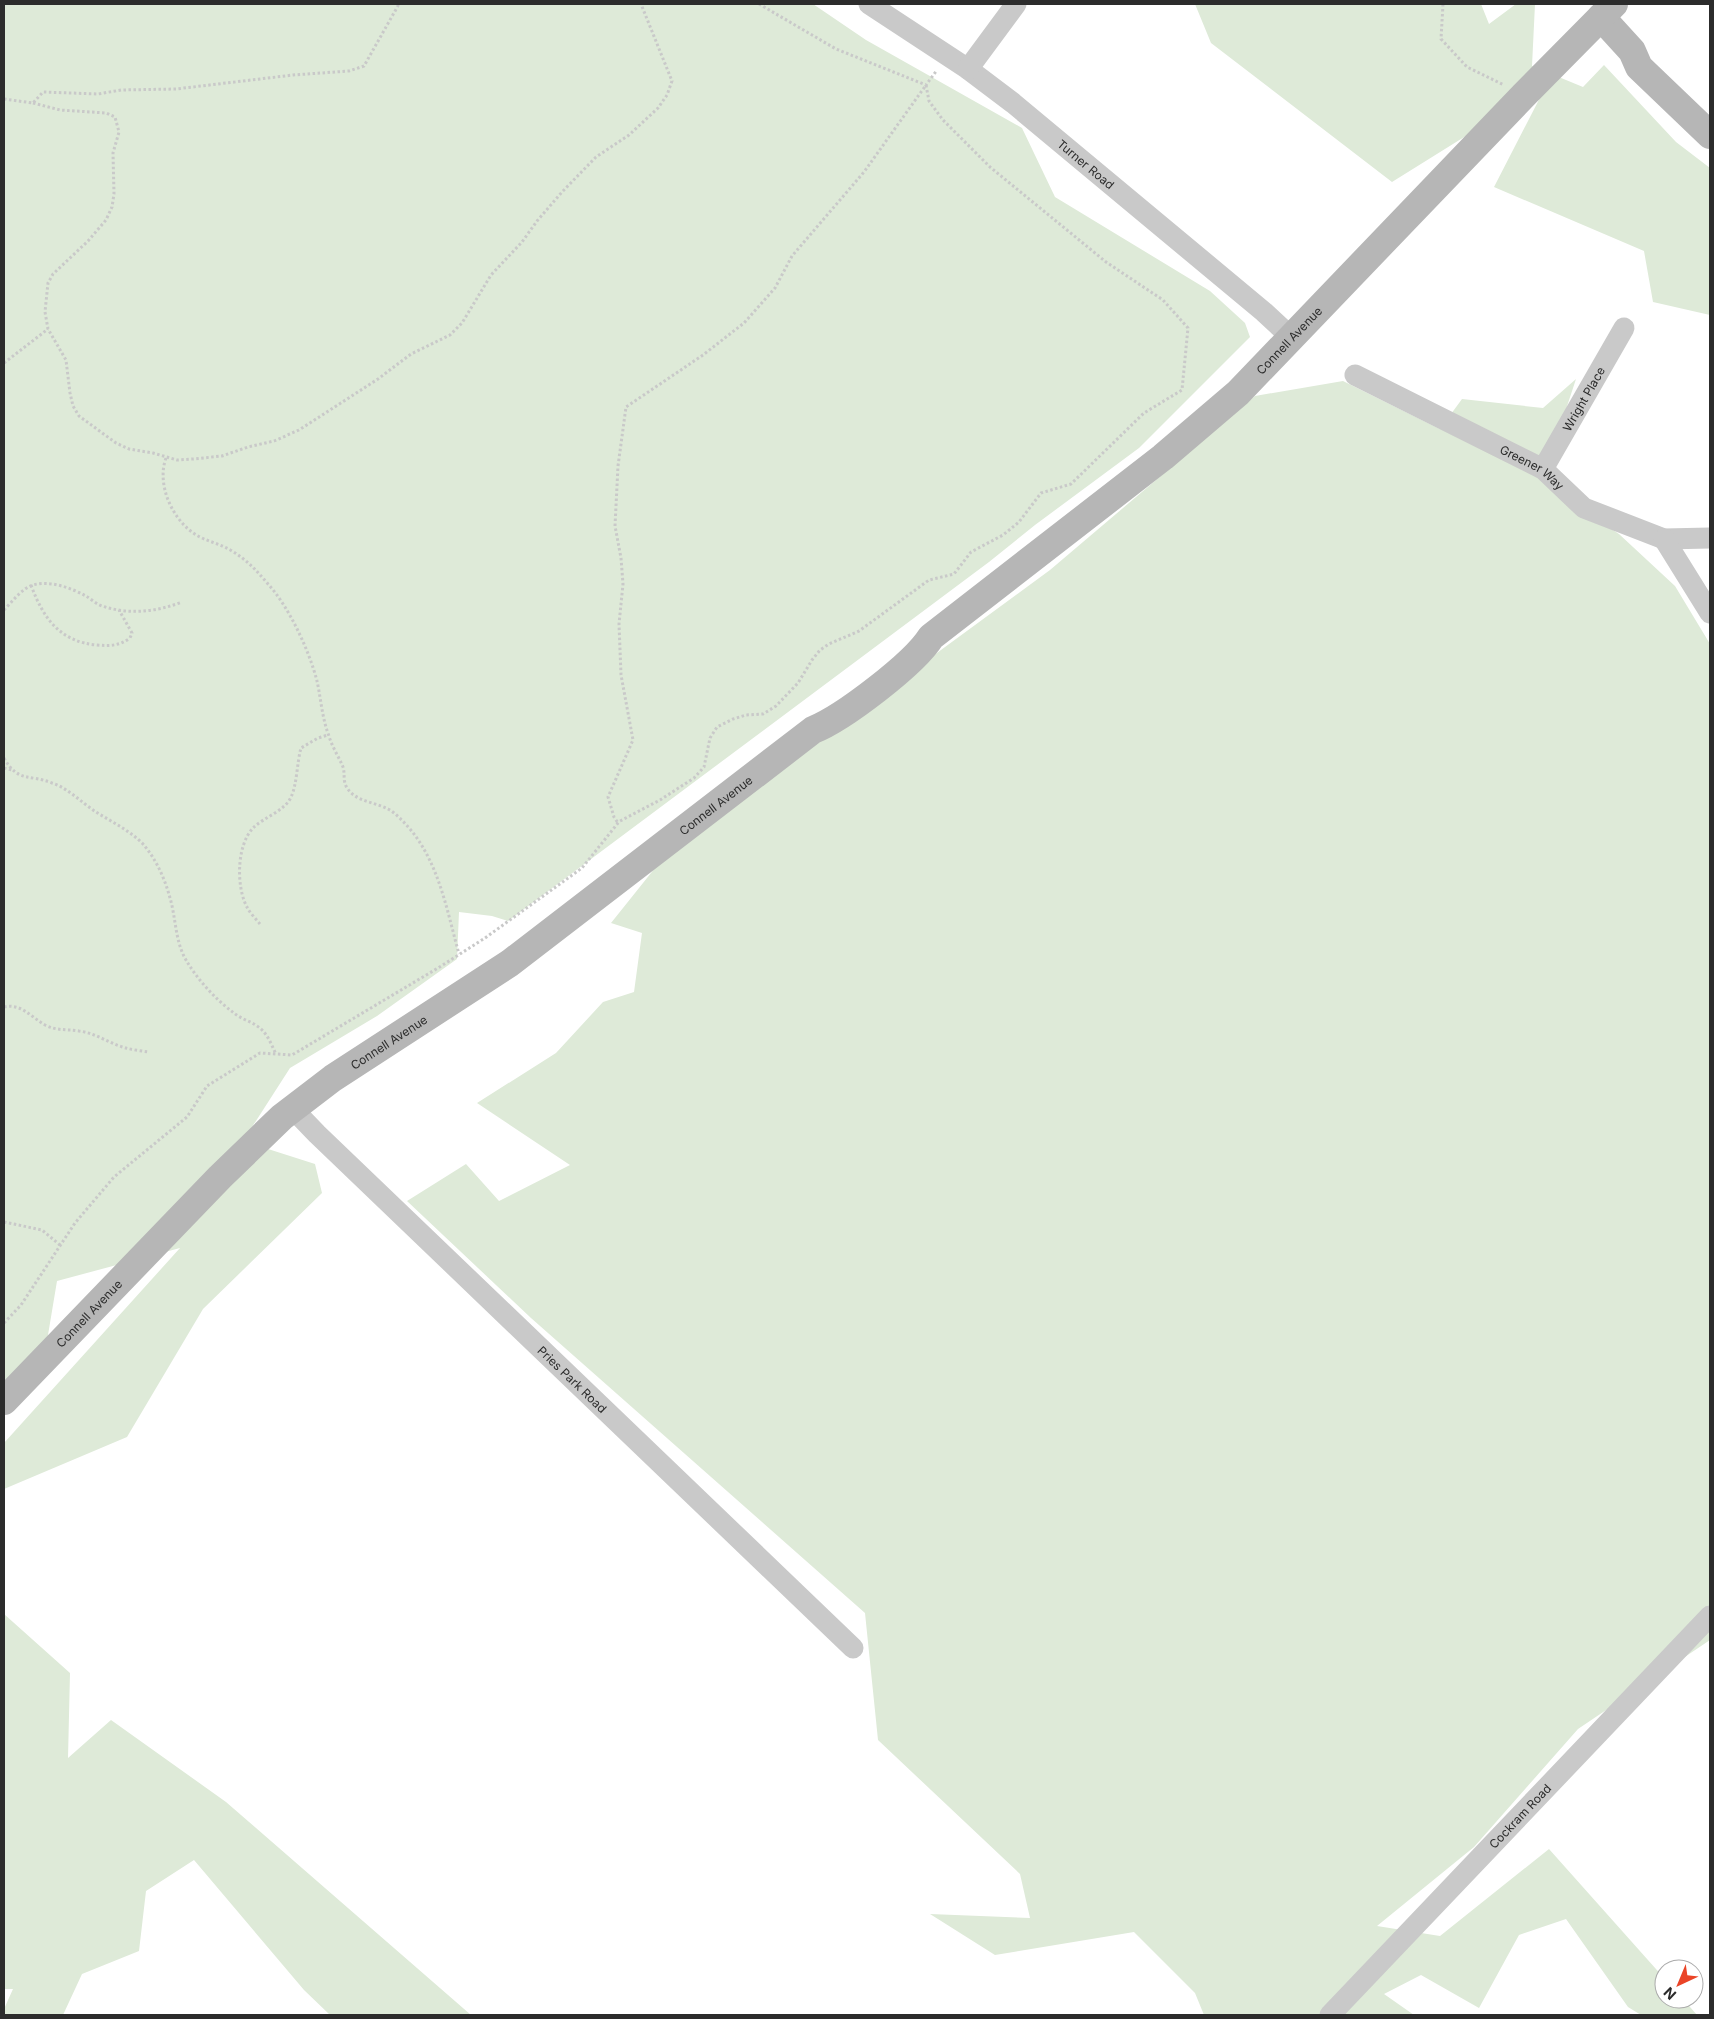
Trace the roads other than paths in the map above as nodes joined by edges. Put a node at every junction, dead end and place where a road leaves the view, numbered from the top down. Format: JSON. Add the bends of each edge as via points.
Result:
{"nodes":[{"id":1,"x":869,"y":4,"type":"edge"},
{"id":2,"x":1016,"y":4,"type":"edge"},
{"id":3,"x":1600,"y":18,"type":"edge"},
{"id":4,"x":968,"y":69,"type":"junction"},
{"id":5,"x":1710,"y":135,"type":"edge"},
{"id":6,"x":1624,"y":328,"type":"dead end"},
{"id":7,"x":1292,"y":338,"type":"junction"},
{"id":8,"x":1355,"y":375,"type":"dead end"},
{"id":9,"x":1543,"y":469,"type":"junction"},
{"id":10,"x":1710,"y":538,"type":"edge"},
{"id":11,"x":1664,"y":539,"type":"junction"},
{"id":12,"x":1710,"y":613,"type":"edge"},
{"id":13,"x":292,"y":1108,"type":"junction"},
{"id":14,"x":4,"y":1401,"type":"edge"},
{"id":15,"x":1710,"y":1616,"type":"edge"},
{"id":16,"x":853,"y":1648,"type":"dead end"},
{"id":17,"x":1330,"y":2015,"type":"edge"}],
"edges":[{"from":1,"to":4,"type":"street","name":"Turner Road"},
{"from":2,"to":4,"type":"street"},
{"from":3,"to":5,"type":"street","via":[[1632,51],[1639,67]]},
{"from":3,"to":7,"type":"street","name":"Connell Avenue"},
{"from":4,"to":7,"type":"street","name":"Turner Road","via":[[1013,103]]},
{"from":6,"to":9,"type":"street","name":"Wright Place"},
{"from":7,"to":13,"type":"street","name":"Connell Avenue","via":[[1238,393],[1181,442],[931,637],[914,644],[875,673],[823,716],[813,730],[510,963]]},
{"from":8,"to":9,"type":"street","name":"Greener Way"},
{"from":9,"to":11,"type":"street","name":"Greener Way","via":[[1584,508]]},
{"from":10,"to":11,"type":"street","name":"Greener Way"},
{"from":11,"to":12,"type":"street"},
{"from":13,"to":14,"type":"street","name":"Connell Avenue","via":[[220,1177]]},
{"from":13,"to":16,"type":"street","name":"Pries Park Road"},
{"from":15,"to":17,"type":"street","name":"Cockram Road"}]}
